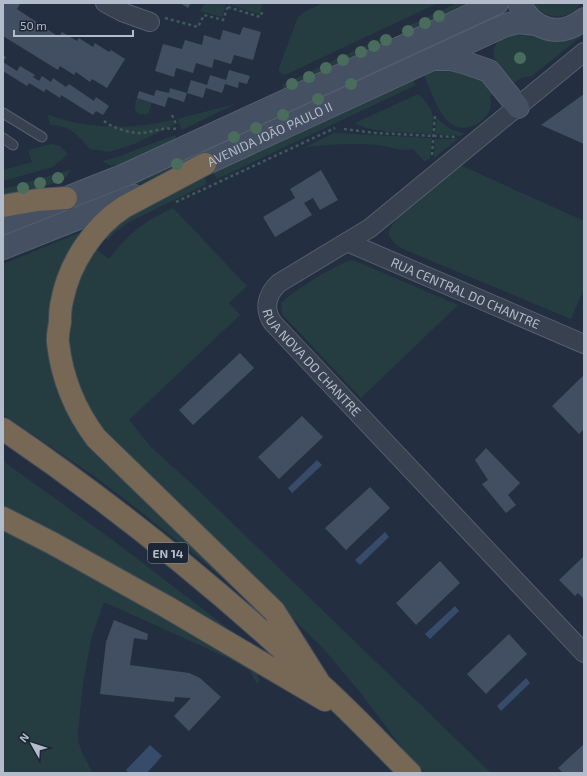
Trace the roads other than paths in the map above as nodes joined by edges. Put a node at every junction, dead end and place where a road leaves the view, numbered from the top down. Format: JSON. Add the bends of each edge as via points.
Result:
{"nodes":[{"id":1,"x":105,"y":3,"type":"edge"},
{"id":2,"x":498,"y":3,"type":"edge"},
{"id":3,"x":519,"y":3,"type":"edge"},
{"id":4,"x":156,"y":19,"type":"road end"},
{"id":5,"x":584,"y":19,"type":"edge"},
{"id":6,"x":536,"y":24,"type":"junction"},
{"id":7,"x":495,"y":30,"type":"junction"},
{"id":8,"x":584,"y":52,"type":"edge"},
{"id":9,"x":433,"y":59,"type":"junction"},
{"id":10,"x":489,"y":72,"type":"junction"},
{"id":11,"x":518,"y":107,"type":"junction"},
{"id":12,"x":3,"y":113,"type":"edge"},
{"id":13,"x":42,"y":137,"type":"dead end"},
{"id":14,"x":3,"y":138,"type":"edge"},
{"id":15,"x":13,"y":145,"type":"dead end"},
{"id":16,"x":204,"y":164,"type":"junction"},
{"id":17,"x":66,"y":198,"type":"junction"},
{"id":18,"x":3,"y":206,"type":"edge"},
{"id":19,"x":3,"y":223,"type":"edge"},
{"id":20,"x":348,"y":242,"type":"junction"},
{"id":21,"x":3,"y":248,"type":"edge"},
{"id":22,"x":584,"y":344,"type":"edge"},
{"id":23,"x":3,"y":430,"type":"edge"},
{"id":24,"x":3,"y":441,"type":"edge"},
{"id":25,"x":3,"y":518,"type":"edge"},
{"id":26,"x":584,"y":653,"type":"edge"},
{"id":27,"x":323,"y":692,"type":"junction"},
{"id":28,"x":398,"y":773,"type":"edge"},
{"id":29,"x":410,"y":773,"type":"edge"}],
"edges":[{"from":1,"to":4,"type":"street","via":[[122,12]]},
{"from":2,"to":17,"type":"main road","name":"AVENIDA JOÃO PAULO II","via":[[195,144]]},
{"from":3,"to":6,"type":"main road","via":[[526,15]]},
{"from":5,"to":6,"type":"main road","name":"AVENIDA JOÃO PAULO II","via":[[563,29],[549,29]]},
{"from":6,"to":7,"type":"main road","name":"AVENIDA JOÃO PAULO II","via":[[518,22]]},
{"from":7,"to":9,"type":"main road","name":"AVENIDA JOÃO PAULO II"},
{"from":7,"to":10,"type":"main road","via":[[488,55]]},
{"from":8,"to":11,"type":"street","name":"RUA NOVA DO CHANTRE"},
{"from":9,"to":10,"type":"main road","via":[[466,63]]},
{"from":9,"to":16,"type":"main road","name":"AVENIDA JOÃO PAULO II"},
{"from":10,"to":11,"type":"main road"},
{"from":11,"to":20,"type":"street","name":"RUA NOVA DO CHANTRE","via":[[379,221]]},
{"from":12,"to":13,"type":"lane"},
{"from":14,"to":15,"type":"lane"},
{"from":16,"to":21,"type":"main road","name":"AVENIDA JOÃO PAULO II"},
{"from":16,"to":27,"type":"highway","via":[[124,206],[112,214],[92,236],[74,266],[62,301],[58,341],[62,366],[76,407],[96,438],[274,611]]},
{"from":17,"to":18,"type":"highway"},
{"from":17,"to":19,"type":"main road","name":"AVENIDA JOÃO PAULO II"},
{"from":20,"to":22,"type":"street","name":"RUA CENTRAL DO CHANTRE"},
{"from":20,"to":26,"type":"street","name":"RUA NOVA DO CHANTRE","via":[[274,287],[267,303],[270,320]]},
{"from":23,"to":27,"type":"highway","number":"EN 14","via":[[173,557],[230,604]]},
{"from":24,"to":27,"type":"highway","number":"EN 14","via":[[127,531]]},
{"from":25,"to":27,"type":"highway"},
{"from":27,"to":28,"type":"highway","number":"EN 14"},
{"from":27,"to":29,"type":"highway","number":"EN 14"}]}
